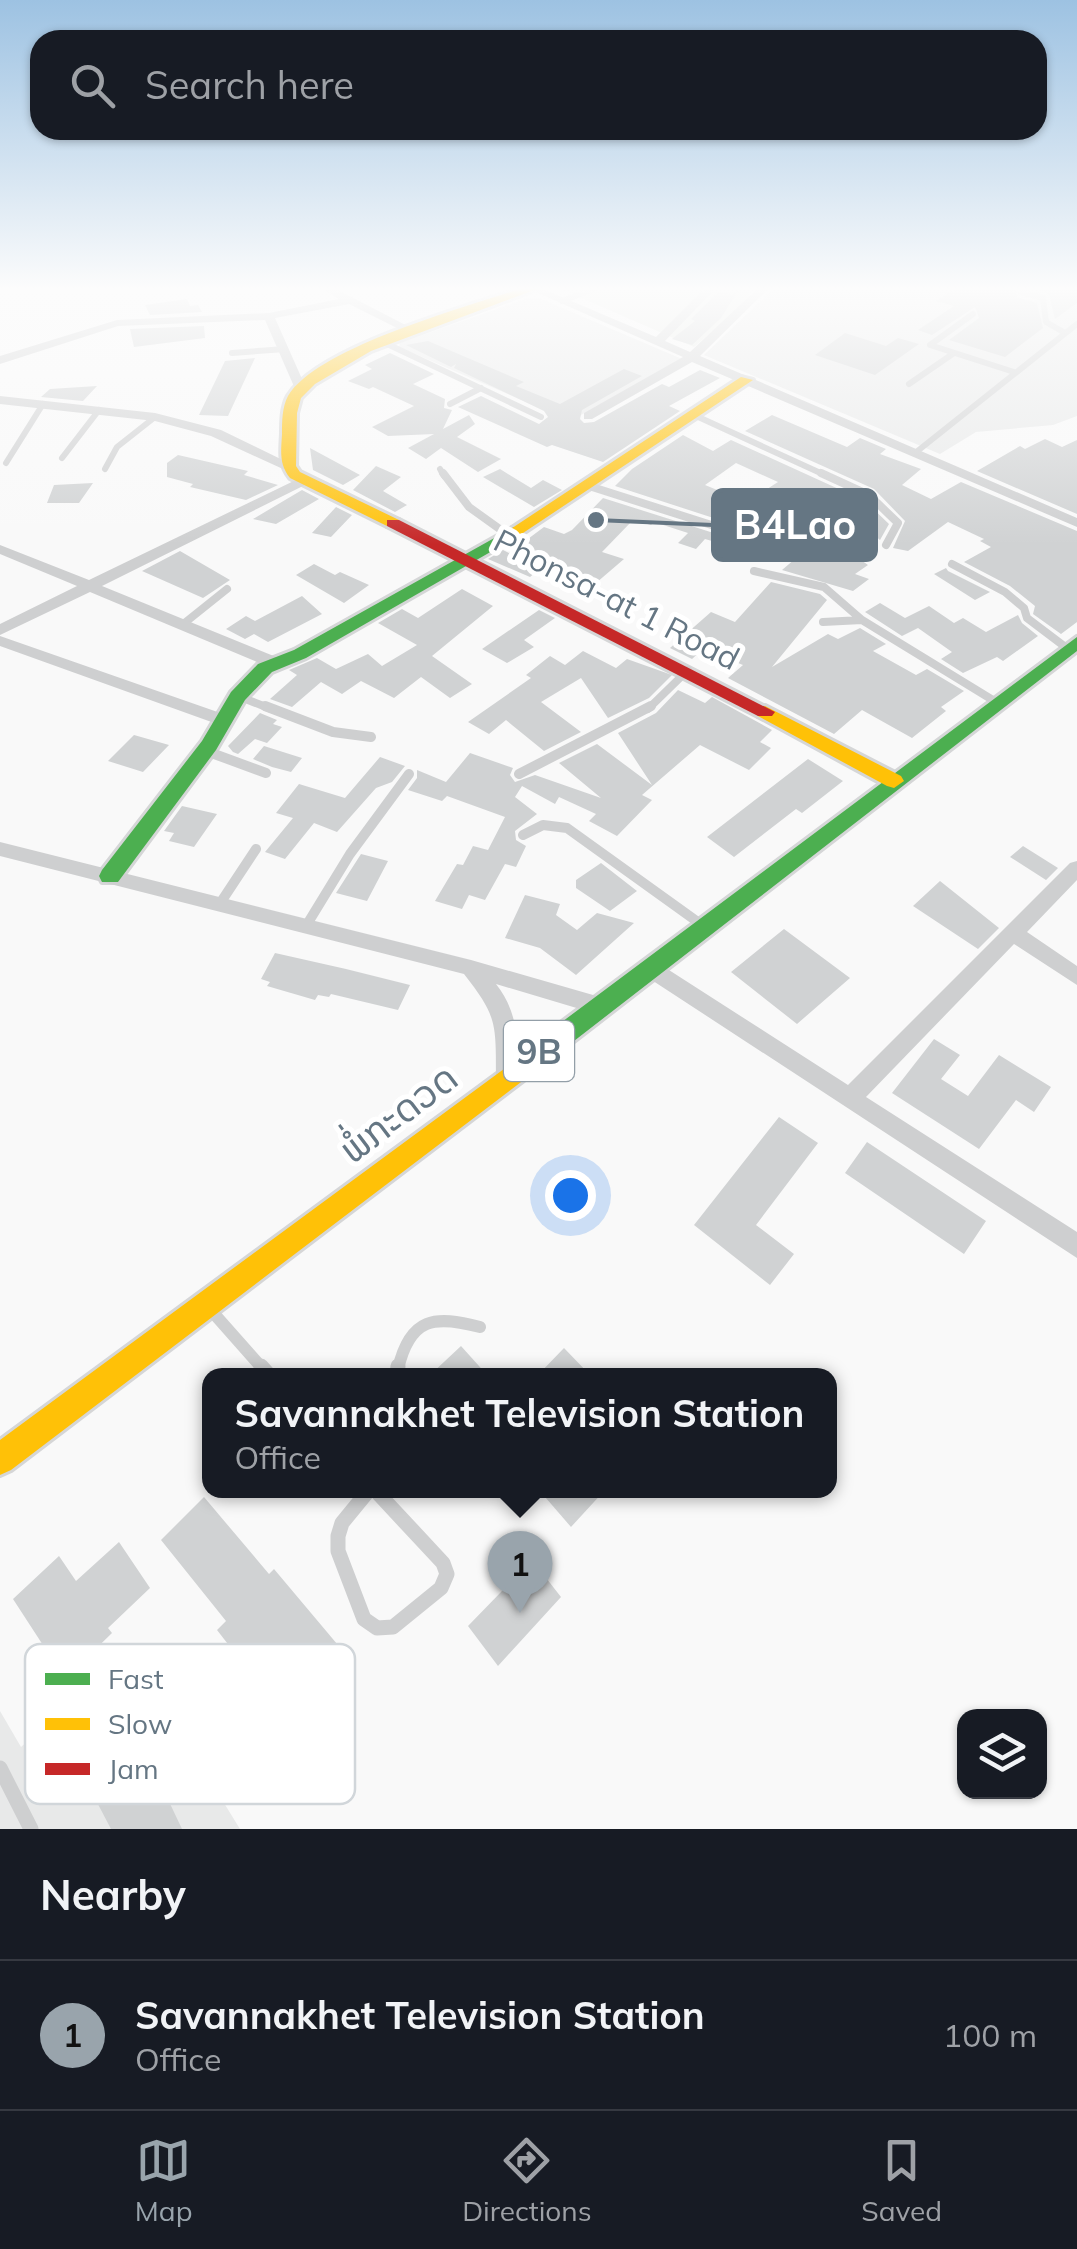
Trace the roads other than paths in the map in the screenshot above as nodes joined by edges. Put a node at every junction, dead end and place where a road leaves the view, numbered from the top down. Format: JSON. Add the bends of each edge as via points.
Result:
{"nodes":[{"id":1,"x":292,"y":374,"type":"edge"},
{"id":2,"x":321,"y":374,"type":"edge"},
{"id":3,"x":452,"y":374,"type":"edge"},
{"id":4,"x":661,"y":374,"type":"edge"},
{"id":5,"x":733,"y":374,"type":"edge"},
{"id":6,"x":924,"y":374,"type":"edge"},
{"id":7,"x":1011,"y":374,"type":"edge"},
{"id":8,"x":746,"y":380,"type":"junction"},
{"id":9,"x":910,"y":384,"type":"dead end"},
{"id":10,"x":300,"y":388,"type":"junction"},
{"id":11,"x":481,"y":388,"type":"junction"},
{"id":12,"x":0,"y":400,"type":"edge"},
{"id":13,"x":42,"y":404,"type":"junction"},
{"id":14,"x":450,"y":404,"type":"dead end"},
{"id":15,"x":100,"y":410,"type":"junction"},
{"id":16,"x":588,"y":416,"type":"dead end"},
{"id":17,"x":694,"y":416,"type":"junction"},
{"id":18,"x":154,"y":417,"type":"junction"},
{"id":19,"x":542,"y":417,"type":"dead end"},
{"id":20,"x":915,"y":453,"type":"junction"},
{"id":21,"x":62,"y":458,"type":"dead end"},
{"id":22,"x":6,"y":463,"type":"dead end"},
{"id":23,"x":104,"y":468,"type":"dead end"},
{"id":24,"x":440,"y":469,"type":"dead end"},
{"id":25,"x":299,"y":477,"type":"junction"},
{"id":26,"x":588,"y":486,"type":"junction"},
{"id":27,"x":1077,"y":523,"type":"edge"},
{"id":28,"x":508,"y":535,"type":"junction"},
{"id":29,"x":746,"y":536,"type":"dead end"},
{"id":30,"x":886,"y":545,"type":"dead end"},
{"id":31,"x":0,"y":549,"type":"edge"},
{"id":32,"x":466,"y":558,"type":"junction"},
{"id":33,"x":952,"y":564,"type":"dead end"},
{"id":34,"x":754,"y":571,"type":"dead end"},
{"id":35,"x":86,"y":588,"type":"junction"},
{"id":36,"x":227,"y":588,"type":"dead end"},
{"id":37,"x":862,"y":620,"type":"junction"},
{"id":38,"x":823,"y":622,"type":"dead end"},
{"id":39,"x":182,"y":625,"type":"junction"},
{"id":40,"x":0,"y":630,"type":"edge"},
{"id":41,"x":0,"y":641,"type":"edge"},
{"id":42,"x":1072,"y":645,"type":"edge"},
{"id":43,"x":274,"y":663,"type":"junction"},
{"id":44,"x":688,"y":670,"type":"junction"},
{"id":45,"x":238,"y":696,"type":"junction"},
{"id":46,"x":997,"y":703,"type":"junction"},
{"id":47,"x":223,"y":720,"type":"junction"},
{"id":48,"x":371,"y":737,"type":"dead end"},
{"id":49,"x":205,"y":750,"type":"junction"},
{"id":50,"x":266,"y":773,"type":"dead end"},
{"id":51,"x":409,"y":774,"type":"dead end"},
{"id":52,"x":519,"y":774,"type":"dead end"},
{"id":53,"x":894,"y":781,"type":"junction"},
{"id":54,"x":523,"y":836,"type":"dead end"},
{"id":55,"x":0,"y":849,"type":"edge"},
{"id":56,"x":256,"y":850,"type":"dead end"},
{"id":57,"x":1077,"y":868,"type":"edge"},
{"id":58,"x":110,"y":876,"type":"junction"},
{"id":59,"x":219,"y":905,"type":"junction"},
{"id":60,"x":306,"y":926,"type":"junction"},
{"id":61,"x":703,"y":926,"type":"junction"},
{"id":62,"x":1013,"y":933,"type":"junction"},
{"id":63,"x":471,"y":968,"type":"junction"},
{"id":64,"x":651,"y":968,"type":"junction"},
{"id":65,"x":1077,"y":977,"type":"edge"},
{"id":66,"x":600,"y":1006,"type":"junction"},
{"id":67,"x":508,"y":1074,"type":"junction"},
{"id":68,"x":852,"y":1096,"type":"junction"},
{"id":69,"x":1077,"y":1246,"type":"edge"},
{"id":70,"x":204,"y":1304,"type":"junction"},
{"id":71,"x":480,"y":1327,"type":"dead end"},
{"id":72,"x":263,"y":1368,"type":"edge"},
{"id":73,"x":397,"y":1368,"type":"edge"},
{"id":74,"x":0,"y":1459,"type":"edge"},
{"id":75,"x":365,"y":1498,"type":"edge"},
{"id":76,"x":380,"y":1498,"type":"edge"},
{"id":77,"x":0,"y":1768,"type":"edge"},
{"id":78,"x":31,"y":1829,"type":"edge"}],
"edges":[{"from":1,"to":10,"type":"street"},
{"from":2,"to":10,"type":"street"},
{"from":3,"to":11,"type":"lane"},
{"from":4,"to":16,"type":"street"},
{"from":5,"to":8,"type":"street"},
{"from":6,"to":9,"type":"lane"},
{"from":7,"to":20,"type":"lane"},
{"from":8,"to":17,"type":"street"},
{"from":8,"to":20,"type":"street"},
{"from":10,"to":25,"type":"street","via":[[293,401]]},
{"from":11,"to":14,"type":"lane"},
{"from":11,"to":19,"type":"lane"},
{"from":12,"to":13,"type":"street"},
{"from":13,"to":15,"type":"street"},
{"from":13,"to":22,"type":"lane"},
{"from":15,"to":18,"type":"street"},
{"from":15,"to":21,"type":"lane"},
{"from":17,"to":26,"type":"street"},
{"from":17,"to":30,"type":"lane","via":[[868,495],[898,523]]},
{"from":18,"to":23,"type":"lane","via":[[117,447]]},
{"from":18,"to":25,"type":"street","via":[[216,433]]},
{"from":20,"to":27,"type":"street"},
{"from":24,"to":28,"type":"lane","via":[[482,521]]},
{"from":25,"to":32,"type":"street","name":"Phonsa-at 1 Road"},
{"from":25,"to":35,"type":"street"},
{"from":26,"to":28,"type":"street"},
{"from":26,"to":29,"type":"lane"},
{"from":28,"to":32,"type":"street"},
{"from":31,"to":35,"type":"street"},
{"from":32,"to":43,"type":"street"},
{"from":32,"to":44,"type":"street","name":"Phonsa-at 1 Road"},
{"from":33,"to":42,"type":"lane","via":[[1005,592],[1027,618]]},
{"from":34,"to":37,"type":"lane","via":[[826,584]]},
{"from":35,"to":39,"type":"street"},
{"from":35,"to":40,"type":"street"},
{"from":36,"to":39,"type":"lane"},
{"from":37,"to":38,"type":"lane"},
{"from":37,"to":46,"type":"lane"},
{"from":39,"to":43,"type":"street"},
{"from":41,"to":47,"type":"street"},
{"from":42,"to":46,"type":"street","name":"ພໍ່ກະດວດ","number":"9B"},
{"from":43,"to":45,"type":"street"},
{"from":44,"to":52,"type":"lane","via":[[648,708]]},
{"from":44,"to":53,"type":"street","name":"Phonsa-at 1 Road"},
{"from":45,"to":47,"type":"street"},
{"from":45,"to":48,"type":"lane","via":[[332,732]]},
{"from":46,"to":53,"type":"street","name":"ພໍ່ກະດວດ","number":"9B"},
{"from":47,"to":49,"type":"street"},
{"from":49,"to":50,"type":"lane"},
{"from":49,"to":58,"type":"street"},
{"from":51,"to":60,"type":"lane"},
{"from":53,"to":61,"type":"street","name":"ພໍ່ກະດວດ","number":"9B"},
{"from":54,"to":61,"type":"lane","via":[[543,824],[567,828]]},
{"from":55,"to":58,"type":"street"},
{"from":56,"to":59,"type":"lane"},
{"from":57,"to":62,"type":"street"},
{"from":58,"to":59,"type":"street"},
{"from":59,"to":60,"type":"street"},
{"from":60,"to":63,"type":"street"},
{"from":61,"to":64,"type":"street","name":"ພໍ່ກະດວດ","number":"9B"},
{"from":62,"to":65,"type":"street"},
{"from":62,"to":68,"type":"street"},
{"from":63,"to":66,"type":"street"},
{"from":63,"to":67,"type":"street","via":[[502,1004]]},
{"from":64,"to":66,"type":"street","name":"ພໍ່ກະດວດ","number":"9B"},
{"from":64,"to":68,"type":"street"},
{"from":66,"to":67,"type":"street","name":"ພໍ່ກະດວດ","number":"9B"},
{"from":67,"to":70,"type":"street","name":"ພໍ່ກະດວດ","number":"9B"},
{"from":68,"to":69,"type":"street"},
{"from":70,"to":72,"type":"lane"},
{"from":70,"to":74,"type":"street","name":"ພໍ່ກະດວດ","number":"9B"},
{"from":71,"to":73,"type":"lane","via":[[436,1317],[423,1322]]},
{"from":75,"to":76,"type":"lane","via":[[342,1523],[338,1550],[364,1619],[394,1628],[442,1588],[447,1574]]},
{"from":77,"to":78,"type":"lane"}]}
